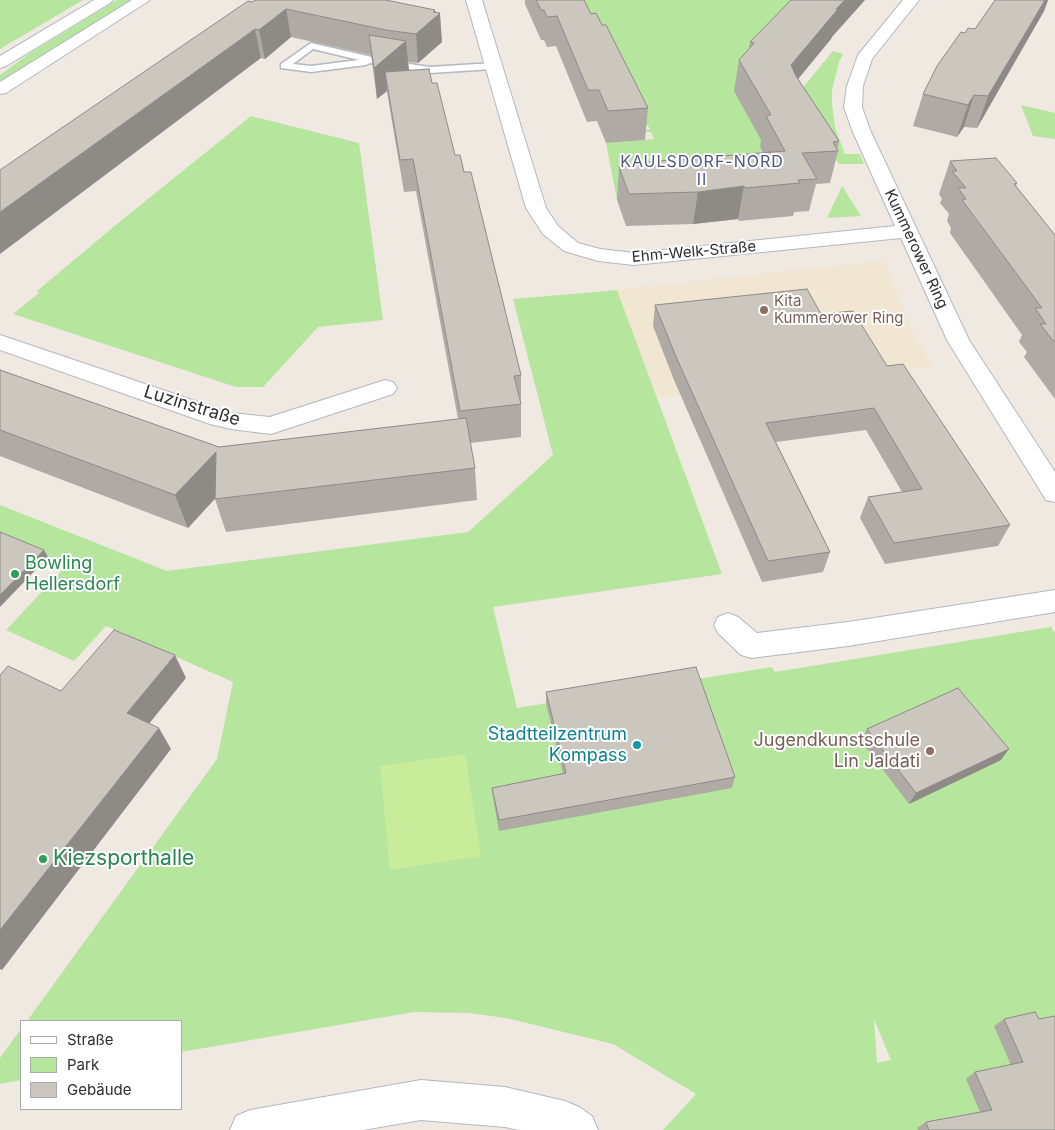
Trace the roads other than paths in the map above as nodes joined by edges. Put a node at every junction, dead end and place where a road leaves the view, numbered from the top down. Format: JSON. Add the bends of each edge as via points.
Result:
{"nodes":[{"id":1,"x":105,"y":0,"type":"edge"},
{"id":2,"x":142,"y":0,"type":"edge"},
{"id":3,"x":474,"y":0,"type":"edge"},
{"id":4,"x":911,"y":0,"type":"edge"},
{"id":5,"x":374,"y":61,"type":"junction"},
{"id":6,"x":0,"y":63,"type":"edge"},
{"id":7,"x":493,"y":66,"type":"junction"},
{"id":8,"x":0,"y":89,"type":"edge"},
{"id":9,"x":907,"y":231,"type":"junction"},
{"id":10,"x":0,"y":342,"type":"edge"},
{"id":11,"x":385,"y":388,"type":"dead end"},
{"id":12,"x":1055,"y":493,"type":"edge"},
{"id":13,"x":1055,"y":601,"type":"edge"},
{"id":14,"x":728,"y":625,"type":"dead end"},
{"id":15,"x":250,"y":1130,"type":"edge"},
{"id":16,"x":578,"y":1130,"type":"edge"}],
"edges":[{"from":1,"to":6,"type":"street"},
{"from":2,"to":8,"type":"street"},
{"from":3,"to":7,"type":"street","name":"Ehm-Welk-Straße"},
{"from":4,"to":9,"type":"street","name":"Kummerower Ring","via":[[864,58],[855,86],[853,107]]},
{"from":5,"to":5,"type":"lane","via":[[311,46],[284,66],[312,68]]},
{"from":5,"to":7,"type":"lane","via":[[430,70]]},
{"from":7,"to":9,"type":"street","name":"Ehm-Welk-Straße","via":[[536,208],[550,230],[571,247],[598,255],[634,259]]},
{"from":9,"to":12,"type":"street","name":"Kummerower Ring","via":[[958,340]]},
{"from":10,"to":11,"type":"street","name":"Luzinstraße","via":[[219,418],[271,426]]},
{"from":13,"to":14,"type":"street","via":[[857,633],[750,646]]},
{"from":15,"to":16,"type":"street","via":[[421,1100],[505,1106],[566,1121]]}]}
